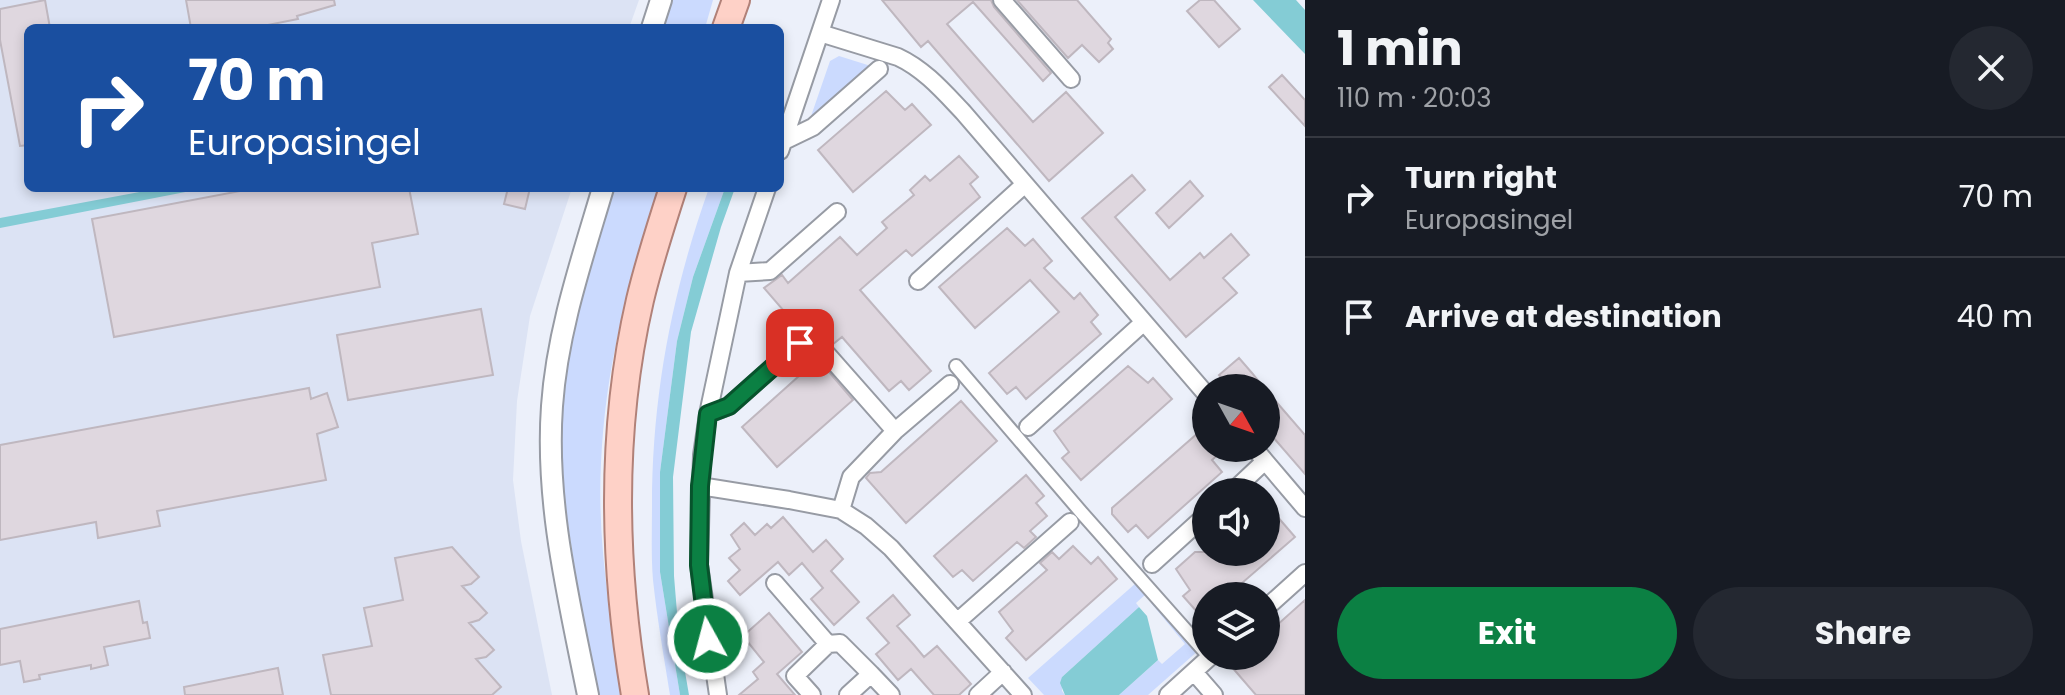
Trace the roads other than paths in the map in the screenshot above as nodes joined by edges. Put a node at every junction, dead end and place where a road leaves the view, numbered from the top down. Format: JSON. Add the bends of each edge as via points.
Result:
{"nodes":[{"id":1,"x":661,"y":0,"type":"edge"},
{"id":2,"x":736,"y":0,"type":"edge"},
{"id":3,"x":831,"y":0,"type":"edge"},
{"id":4,"x":1002,"y":0,"type":"edge"},
{"id":5,"x":653,"y":24,"type":"edge"},
{"id":6,"x":727,"y":24,"type":"edge"},
{"id":7,"x":820,"y":33,"type":"junction"},
{"id":8,"x":879,"y":69,"type":"dead end"},
{"id":9,"x":1071,"y":79,"type":"dead end"},
{"id":10,"x":784,"y":140,"type":"edge"},
{"id":11,"x":784,"y":145,"type":"edge"},
{"id":12,"x":1025,"y":184,"type":"junction"},
{"id":13,"x":602,"y":192,"type":"edge"},
{"id":14,"x":672,"y":192,"type":"edge"},
{"id":15,"x":766,"y":192,"type":"edge"},
{"id":16,"x":837,"y":212,"type":"dead end"},
{"id":17,"x":738,"y":273,"type":"junction"},
{"id":18,"x":918,"y":281,"type":"dead end"},
{"id":19,"x":1144,"y":322,"type":"junction"},
{"id":20,"x":800,"y":343,"type":"dead end"},
{"id":21,"x":827,"y":354,"type":"dead end"},
{"id":22,"x":956,"y":366,"type":"dead end"},
{"id":23,"x":1192,"y":378,"type":"edge"},
{"id":24,"x":950,"y":384,"type":"dead end"},
{"id":25,"x":708,"y":414,"type":"junction"},
{"id":26,"x":1028,"y":427,"type":"dead end"},
{"id":27,"x":895,"y":431,"type":"junction"},
{"id":28,"x":1264,"y":462,"type":"edge"},
{"id":29,"x":1266,"y":462,"type":"edge"},
{"id":30,"x":1247,"y":478,"type":"edge"},
{"id":31,"x":700,"y":486,"type":"junction"},
{"id":32,"x":1305,"y":508,"type":"edge"},
{"id":33,"x":841,"y":510,"type":"junction"},
{"id":34,"x":1070,"y":522,"type":"dead end"},
{"id":35,"x":1192,"y":528,"type":"edge"},
{"id":36,"x":1152,"y":564,"type":"dead end"},
{"id":37,"x":1305,"y":573,"type":"edge"},
{"id":38,"x":775,"y":583,"type":"dead end"},
{"id":39,"x":1280,"y":595,"type":"edge"},
{"id":40,"x":958,"y":621,"type":"junction"},
{"id":41,"x":1192,"y":637,"type":"edge"},
{"id":42,"x":828,"y":644,"type":"junction"},
{"id":43,"x":1003,"y":672,"type":"junction"},
{"id":44,"x":1194,"y":672,"type":"joint"},
{"id":45,"x":871,"y":674,"type":"junction"},
{"id":46,"x":588,"y":695,"type":"edge"},
{"id":47,"x":635,"y":695,"type":"edge"},
{"id":48,"x":718,"y":695,"type":"edge"},
{"id":49,"x":812,"y":695,"type":"edge"},
{"id":50,"x":848,"y":695,"type":"edge"},
{"id":51,"x":891,"y":695,"type":"edge"},
{"id":52,"x":978,"y":695,"type":"edge"},
{"id":53,"x":1023,"y":695,"type":"edge"},
{"id":54,"x":1168,"y":695,"type":"edge"},
{"id":55,"x":1214,"y":695,"type":"edge"}],
"edges":[{"from":1,"to":5,"type":"street"},
{"from":2,"to":6,"type":"main road"},
{"from":3,"to":7,"type":"street"},
{"from":4,"to":9,"type":"street"},
{"from":7,"to":10,"type":"street"},
{"from":7,"to":12,"type":"street","via":[[898,57],[933,80]]},
{"from":8,"to":11,"type":"street","via":[[813,127]]},
{"from":12,"to":18,"type":"street"},
{"from":12,"to":19,"type":"street"},
{"from":13,"to":46,"type":"street","via":[[560,347],[552,406],[556,525]]},
{"from":14,"to":47,"type":"main road","via":[[640,301],[619,446],[617,546]]},
{"from":15,"to":17,"type":"street"},
{"from":16,"to":17,"type":"street","via":[[770,271]]},
{"from":17,"to":25,"type":"street"},
{"from":19,"to":23,"type":"street"},
{"from":19,"to":26,"type":"street"},
{"from":20,"to":25,"type":"street","via":[[729,406]]},
{"from":21,"to":27,"type":"street"},
{"from":22,"to":41,"type":"street"},
{"from":24,"to":27,"type":"street"},
{"from":25,"to":31,"type":"street"},
{"from":27,"to":33,"type":"street","via":[[851,477]]},
{"from":28,"to":30,"type":"street"},
{"from":29,"to":32,"type":"street"},
{"from":31,"to":33,"type":"street"},
{"from":31,"to":48,"type":"street","via":[[699,565]]},
{"from":33,"to":40,"type":"street","via":[[891,548]]},
{"from":34,"to":40,"type":"street"},
{"from":35,"to":36,"type":"street"},
{"from":37,"to":39,"type":"street"},
{"from":38,"to":42,"type":"street"},
{"from":40,"to":43,"type":"street"},
{"from":42,"to":45,"type":"street","via":[[840,643]]},
{"from":42,"to":49,"type":"street","via":[[795,676]]},
{"from":43,"to":52,"type":"street"},
{"from":43,"to":53,"type":"street"},
{"from":44,"to":54,"type":"street"},
{"from":44,"to":55,"type":"street"},
{"from":45,"to":50,"type":"street"},
{"from":45,"to":51,"type":"street"}]}
